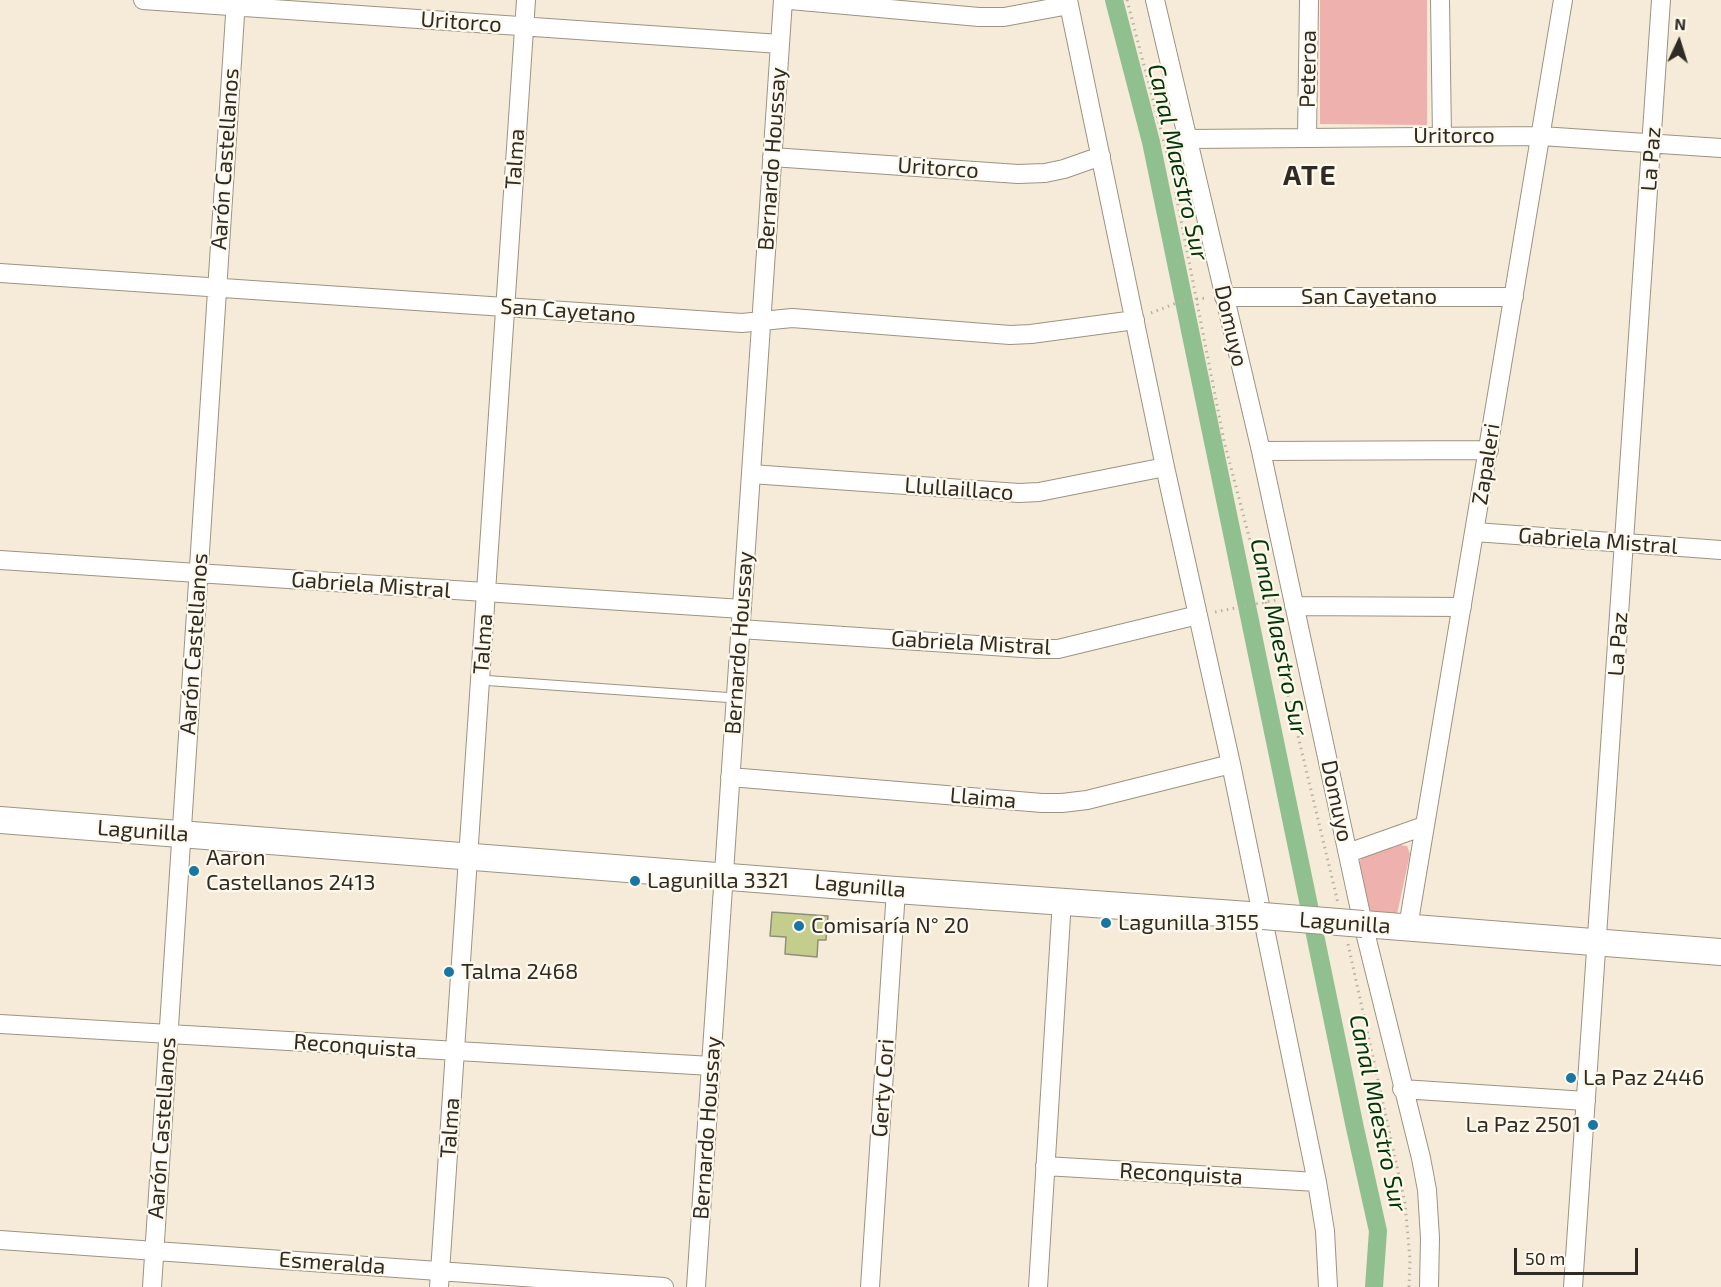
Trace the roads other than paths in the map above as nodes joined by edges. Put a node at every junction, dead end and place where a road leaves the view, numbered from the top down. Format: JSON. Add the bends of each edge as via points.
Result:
{"nodes":[{"id":1,"x":143,"y":0,"type":"edge"},
{"id":2,"x":526,"y":0,"type":"edge"},
{"id":3,"x":783,"y":0,"type":"edge"},
{"id":4,"x":790,"y":0,"type":"edge"},
{"id":5,"x":1155,"y":0,"type":"edge"},
{"id":6,"x":1309,"y":0,"type":"edge"},
{"id":7,"x":1440,"y":0,"type":"edge"},
{"id":8,"x":1563,"y":0,"type":"edge"},
{"id":9,"x":1661,"y":0,"type":"edge"},
{"id":10,"x":1069,"y":2,"type":"edge"},
{"id":11,"x":235,"y":3,"type":"edge"},
{"id":12,"x":524,"y":26,"type":"junction"},
{"id":13,"x":780,"y":44,"type":"junction"},
{"id":14,"x":1541,"y":136,"type":"junction"},
{"id":15,"x":1442,"y":137,"type":"junction"},
{"id":16,"x":1307,"y":138,"type":"junction"},
{"id":17,"x":1188,"y":139,"type":"junction"},
{"id":18,"x":1652,"y":144,"type":"junction"},
{"id":19,"x":1721,"y":148,"type":"edge"},
{"id":20,"x":1101,"y":156,"type":"junction"},
{"id":21,"x":772,"y":157,"type":"junction"},
{"id":22,"x":0,"y":273,"type":"edge"},
{"id":23,"x":217,"y":287,"type":"junction"},
{"id":24,"x":1224,"y":297,"type":"junction"},
{"id":25,"x":1514,"y":297,"type":"junction"},
{"id":26,"x":505,"y":307,"type":"junction"},
{"id":27,"x":1135,"y":320,"type":"junction"},
{"id":28,"x":761,"y":321,"type":"junction"},
{"id":29,"x":1489,"y":450,"type":"junction"},
{"id":30,"x":1261,"y":451,"type":"junction"},
{"id":31,"x":1165,"y":467,"type":"junction"},
{"id":32,"x":751,"y":474,"type":"junction"},
{"id":33,"x":1475,"y":532,"type":"junction"},
{"id":34,"x":1624,"y":543,"type":"junction"},
{"id":35,"x":1721,"y":550,"type":"edge"},
{"id":36,"x":0,"y":560,"type":"edge"},
{"id":37,"x":198,"y":573,"type":"junction"},
{"id":38,"x":486,"y":592,"type":"junction"},
{"id":39,"x":1294,"y":606,"type":"junction"},
{"id":40,"x":1462,"y":607,"type":"junction"},
{"id":41,"x":742,"y":609,"type":"junction"},
{"id":42,"x":1198,"y":615,"type":"junction"},
{"id":43,"x":740,"y":629,"type":"junction"},
{"id":44,"x":480,"y":680,"type":"junction"},
{"id":45,"x":735,"y":698,"type":"junction"},
{"id":46,"x":1231,"y":764,"type":"junction"},
{"id":47,"x":730,"y":777,"type":"junction"},
{"id":48,"x":0,"y":820,"type":"edge"},
{"id":49,"x":1424,"y":826,"type":"junction"},
{"id":50,"x":181,"y":834,"type":"junction"},
{"id":51,"x":1348,"y":853,"type":"junction"},
{"id":52,"x":468,"y":855,"type":"junction"},
{"id":53,"x":722,"y":875,"type":"junction"},
{"id":54,"x":896,"y":890,"type":"junction"},
{"id":55,"x":1062,"y":900,"type":"junction"},
{"id":56,"x":1263,"y":916,"type":"junction"},
{"id":57,"x":1408,"y":927,"type":"junction"},
{"id":58,"x":1355,"y":933,"type":"junction"},
{"id":59,"x":1597,"y":943,"type":"junction"},
{"id":60,"x":1721,"y":952,"type":"edge"},
{"id":61,"x":0,"y":1024,"type":"edge"},
{"id":62,"x":169,"y":1034,"type":"junction"},
{"id":63,"x":455,"y":1052,"type":"junction"},
{"id":64,"x":711,"y":1066,"type":"junction"},
{"id":65,"x":1402,"y":1089,"type":"junction"},
{"id":66,"x":1586,"y":1101,"type":"junction"},
{"id":67,"x":1045,"y":1166,"type":"junction"},
{"id":68,"x":1317,"y":1182,"type":"junction"},
{"id":69,"x":0,"y":1240,"type":"edge"},
{"id":70,"x":154,"y":1251,"type":"junction"},
{"id":71,"x":440,"y":1279,"type":"edge"},
{"id":72,"x":152,"y":1287,"type":"edge"},
{"id":73,"x":664,"y":1287,"type":"edge"},
{"id":74,"x":696,"y":1287,"type":"edge"},
{"id":75,"x":870,"y":1287,"type":"edge"},
{"id":76,"x":1038,"y":1287,"type":"edge"},
{"id":77,"x":1328,"y":1287,"type":"edge"},
{"id":78,"x":1429,"y":1287,"type":"edge"},
{"id":79,"x":1573,"y":1287,"type":"edge"}],
"edges":[{"from":1,"to":11,"type":"street","name":"Uritorco"},
{"from":2,"to":12,"type":"street","name":"Talma"},
{"from":3,"to":13,"type":"street","name":"Bernardo Houssay"},
{"from":4,"to":10,"type":"street","via":[[979,17],[1004,17]]},
{"from":5,"to":17,"type":"street","name":"Domuyo"},
{"from":6,"to":16,"type":"street","name":"Peteroa"},
{"from":7,"to":15,"type":"street"},
{"from":8,"to":14,"type":"street","name":"Zapaleri"},
{"from":9,"to":18,"type":"street","name":"La Paz"},
{"from":10,"to":20,"type":"street"},
{"from":11,"to":12,"type":"street","name":"Uritorco"},
{"from":11,"to":23,"type":"street","name":"Aarón Castellanos"},
{"from":12,"to":13,"type":"street","name":"Uritorco"},
{"from":12,"to":26,"type":"street","name":"Talma"},
{"from":13,"to":21,"type":"street","name":"Bernardo Houssay"},
{"from":14,"to":15,"type":"street","name":"Uritorco"},
{"from":14,"to":18,"type":"street","name":"Uritorco"},
{"from":14,"to":25,"type":"street","name":"Zapaleri"},
{"from":15,"to":16,"type":"street","name":"Uritorco"},
{"from":16,"to":17,"type":"street","name":"Uritorco"},
{"from":17,"to":24,"type":"street","name":"Domuyo"},
{"from":18,"to":19,"type":"street","name":"Uritorco"},
{"from":18,"to":34,"type":"street","name":"La Paz"},
{"from":20,"to":21,"type":"street","name":"Uritorco","via":[[1064,169],[1018,174]]},
{"from":20,"to":27,"type":"street"},
{"from":21,"to":28,"type":"street","name":"Bernardo Houssay"},
{"from":22,"to":23,"type":"street","name":"San Cayetano"},
{"from":23,"to":26,"type":"street","name":"San Cayetano"},
{"from":23,"to":37,"type":"street","name":"Aarón Castellanos"},
{"from":24,"to":25,"type":"street","name":"San Cayetano"},
{"from":24,"to":30,"type":"street","name":"Domuyo"},
{"from":25,"to":29,"type":"street","name":"Zapaleri"},
{"from":26,"to":28,"type":"street","name":"San Cayetano","via":[[742,323]]},
{"from":26,"to":38,"type":"street","name":"Talma"},
{"from":27,"to":28,"type":"street","name":"San Cayetano","via":[[1010,335],[792,318]]},
{"from":27,"to":31,"type":"street"},
{"from":28,"to":32,"type":"street","name":"Bernardo Houssay"},
{"from":29,"to":30,"type":"street"},
{"from":29,"to":33,"type":"street","name":"Zapaleri"},
{"from":30,"to":39,"type":"street","name":"Domuyo"},
{"from":31,"to":32,"type":"street","name":"Llullaillaco","via":[[1019,494]]},
{"from":31,"to":42,"type":"street"},
{"from":32,"to":41,"type":"street","name":"Bernardo Houssay"},
{"from":33,"to":34,"type":"street","name":"Gabriela Mistral"},
{"from":33,"to":40,"type":"street","name":"Zapaleri"},
{"from":34,"to":35,"type":"street","name":"Gabriela Mistral"},
{"from":34,"to":59,"type":"street","name":"La Paz"},
{"from":36,"to":37,"type":"street","name":"Gabriela Mistral"},
{"from":37,"to":38,"type":"street","name":"Gabriela Mistral"},
{"from":37,"to":50,"type":"street","name":"Aarón Castellanos"},
{"from":38,"to":41,"type":"street","name":"Gabriela Mistral"},
{"from":38,"to":44,"type":"street","name":"Talma"},
{"from":39,"to":40,"type":"street"},
{"from":39,"to":51,"type":"street","name":"Domuyo"},
{"from":40,"to":49,"type":"street","name":"Zapaleri"},
{"from":41,"to":43,"type":"street","name":"Bernardo Houssay"},
{"from":42,"to":43,"type":"street","name":"Gabriela Mistral","via":[[1058,649]]},
{"from":42,"to":46,"type":"street"},
{"from":43,"to":45,"type":"street","name":"Bernardo Houssay"},
{"from":44,"to":45,"type":"lane"},
{"from":44,"to":52,"type":"street","name":"Talma"},
{"from":45,"to":47,"type":"street","name":"Bernardo Houssay"},
{"from":46,"to":47,"type":"street","name":"Llaima","via":[[1062,803]]},
{"from":46,"to":56,"type":"street"},
{"from":47,"to":53,"type":"street","name":"Bernardo Houssay"},
{"from":48,"to":50,"type":"main road","name":"Lagunilla"},
{"from":49,"to":51,"type":"street"},
{"from":49,"to":57,"type":"street","name":"Zapaleri"},
{"from":50,"to":52,"type":"main road","name":"Lagunilla"},
{"from":50,"to":62,"type":"street","name":"Aarón Castellanos"},
{"from":51,"to":58,"type":"street","name":"Domuyo"},
{"from":52,"to":53,"type":"main road","name":"Lagunilla"},
{"from":52,"to":63,"type":"street","name":"Talma"},
{"from":53,"to":54,"type":"main road","name":"Lagunilla"},
{"from":53,"to":64,"type":"street","name":"Bernardo Houssay"},
{"from":54,"to":55,"type":"main road","name":"Lagunilla"},
{"from":54,"to":75,"type":"street","name":"Gerty Cori"},
{"from":55,"to":56,"type":"main road","name":"Lagunilla"},
{"from":55,"to":67,"type":"street"},
{"from":56,"to":58,"type":"main road","name":"Lagunilla","bridge":true},
{"from":56,"to":68,"type":"street"},
{"from":57,"to":58,"type":"main road","name":"Lagunilla"},
{"from":57,"to":59,"type":"main road","name":"Lagunilla"},
{"from":58,"to":65,"type":"street","name":"Domuyo"},
{"from":59,"to":60,"type":"main road","name":"Lagunilla"},
{"from":59,"to":66,"type":"street","name":"La Paz"},
{"from":61,"to":62,"type":"street","name":"Reconquista"},
{"from":62,"to":63,"type":"street","name":"Reconquista"},
{"from":62,"to":70,"type":"street","name":"Aarón Castellanos"},
{"from":63,"to":64,"type":"street","name":"Reconquista"},
{"from":63,"to":71,"type":"street","name":"Talma"},
{"from":64,"to":74,"type":"street","name":"Bernardo Houssay"},
{"from":65,"to":66,"type":"street"},
{"from":65,"to":78,"type":"street","name":"Domuyo","via":[[1427,1190]]},
{"from":66,"to":79,"type":"street","name":"La Paz"},
{"from":67,"to":68,"type":"street","name":"Reconquista"},
{"from":67,"to":76,"type":"street"},
{"from":68,"to":77,"type":"street"},
{"from":69,"to":70,"type":"street","name":"Esmeralda"},
{"from":70,"to":71,"type":"street","name":"Esmeralda"},
{"from":70,"to":72,"type":"street","name":"Aarón Castellanos"},
{"from":71,"to":73,"type":"street","name":"Esmeralda"}]}
